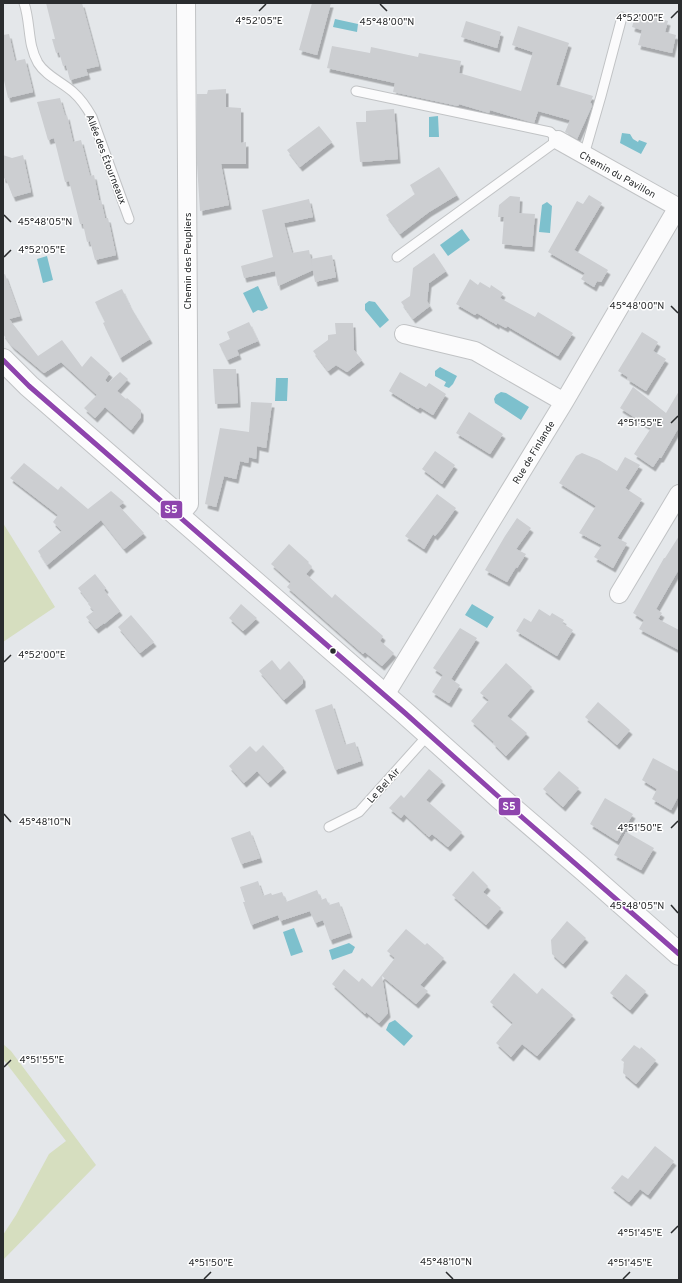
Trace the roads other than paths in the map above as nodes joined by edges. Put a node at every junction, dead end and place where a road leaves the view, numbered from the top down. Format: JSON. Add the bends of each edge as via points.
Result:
{"nodes":[{"id":1,"x":24,"y":3,"type":"edge"},
{"id":2,"x":186,"y":3,"type":"edge"},
{"id":3,"x":622,"y":17,"type":"dead end"},
{"id":4,"x":356,"y":91,"type":"dead end"},
{"id":5,"x":558,"y":140,"type":"junction"},
{"id":6,"x":584,"y":155,"type":"junction"},
{"id":7,"x":678,"y":207,"type":"edge"},
{"id":8,"x":129,"y":219,"type":"dead end"},
{"id":9,"x":397,"y":257,"type":"dead end"},
{"id":10,"x":404,"y":334,"type":"dead end"},
{"id":11,"x":3,"y":360,"type":"edge"},
{"id":12,"x":564,"y":402,"type":"junction"},
{"id":13,"x":679,"y":494,"type":"edge"},
{"id":14,"x":179,"y":516,"type":"junction"},
{"id":15,"x":619,"y":594,"type":"dead end"},
{"id":16,"x":385,"y":695,"type":"junction"},
{"id":17,"x":430,"y":734,"type":"junction"},
{"id":18,"x":329,"y":827,"type":"dead end"},
{"id":19,"x":679,"y":954,"type":"edge"}],
"edges":[{"from":1,"to":8,"type":"lane","name":"Allée des Étourneaux","via":[[33,55],[48,74],[84,103],[92,117]]},
{"from":2,"to":14,"type":"street","name":"Chemin des Peupliers","via":[[189,504]]},
{"from":3,"to":6,"type":"lane"},
{"from":4,"to":5,"type":"lane","via":[[550,132]]},
{"from":5,"to":6,"type":"street","name":"Chemin du Pavillon"},
{"from":5,"to":9,"type":"lane"},
{"from":6,"to":7,"type":"street","name":"Chemin du Pavillon"},
{"from":7,"to":12,"type":"street","name":"Rue de Finlande"},
{"from":10,"to":12,"type":"street","via":[[475,351]]},
{"from":11,"to":14,"type":"street","via":[[29,386]]},
{"from":12,"to":16,"type":"street","name":"Rue de Finlande"},
{"from":13,"to":15,"type":"street"},
{"from":14,"to":16,"type":"street"},
{"from":16,"to":17,"type":"street"},
{"from":17,"to":18,"type":"lane","name":"Le Bel Air","via":[[358,812]]},
{"from":17,"to":19,"type":"street"}]}
